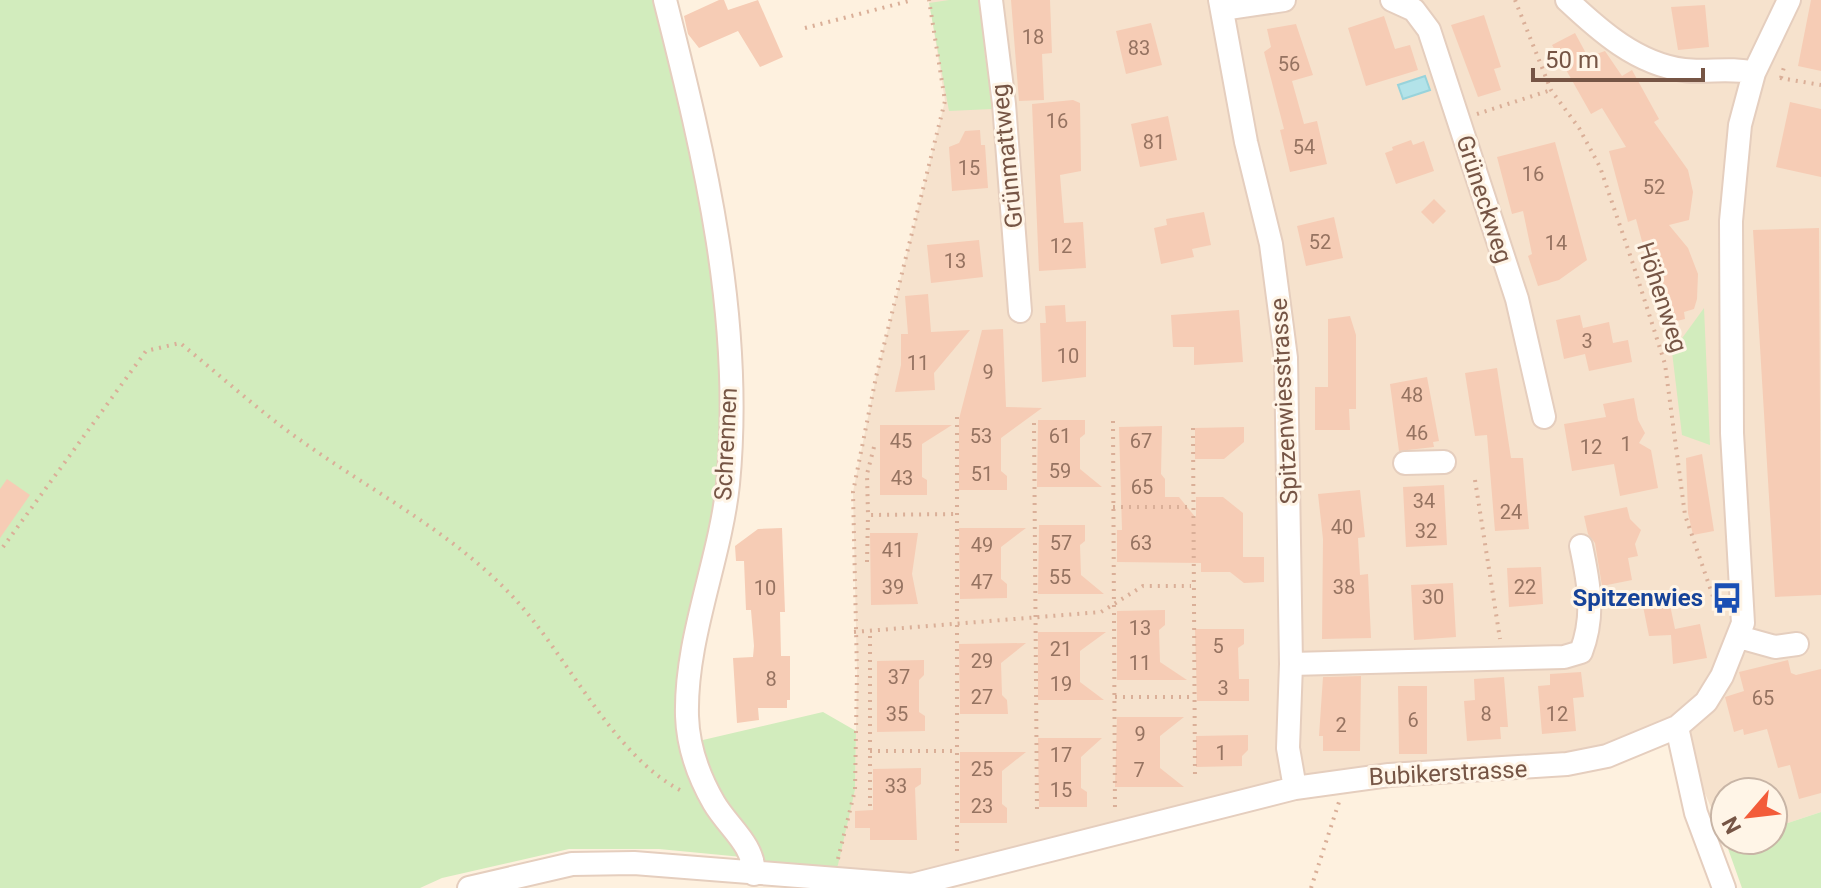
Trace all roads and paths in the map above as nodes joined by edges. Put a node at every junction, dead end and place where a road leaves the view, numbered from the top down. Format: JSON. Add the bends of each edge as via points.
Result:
{"nodes":[{"id":1,"x":665,"y":0,"type":"edge"},
{"id":2,"x":913,"y":0,"type":"edge"},
{"id":3,"x":929,"y":0,"type":"edge"},
{"id":4,"x":991,"y":0,"type":"edge"},
{"id":5,"x":1284,"y":0,"type":"edge"},
{"id":6,"x":1392,"y":0,"type":"edge"},
{"id":7,"x":1515,"y":0,"type":"edge"},
{"id":8,"x":1567,"y":0,"type":"edge"},
{"id":9,"x":1789,"y":0,"type":"edge"},
{"id":10,"x":1221,"y":4,"type":"edge"},
{"id":11,"x":805,"y":28,"type":"dead end"},
{"id":12,"x":1754,"y":73,"type":"junction"},
{"id":13,"x":1821,"y":85,"type":"edge"},
{"id":14,"x":1551,"y":90,"type":"junction"},
{"id":15,"x":1458,"y":120,"type":"junction"},
{"id":16,"x":1020,"y":311,"type":"dead end"},
{"id":17,"x":957,"y":417,"type":"dead end"},
{"id":18,"x":1544,"y":417,"type":"dead end"},
{"id":19,"x":1113,"y":421,"type":"dead end"},
{"id":20,"x":1034,"y":423,"type":"dead end"},
{"id":21,"x":1193,"y":428,"type":"dead end"},
{"id":22,"x":874,"y":447,"type":"dead end"},
{"id":23,"x":1444,"y":462,"type":"dead end"},
{"id":24,"x":1405,"y":463,"type":"dead end"},
{"id":25,"x":1475,"y":480,"type":"dead end"},
{"id":26,"x":1113,"y":507,"type":"junction"},
{"id":27,"x":1192,"y":507,"type":"junction"},
{"id":28,"x":958,"y":514,"type":"junction"},
{"id":29,"x":868,"y":515,"type":"junction"},
{"id":30,"x":1581,"y":546,"type":"dead end"},
{"id":31,"x":3,"y":547,"type":"dead end"},
{"id":32,"x":867,"y":562,"type":"dead end"},
{"id":33,"x":1192,"y":586,"type":"junction"},
{"id":34,"x":1114,"y":604,"type":"junction"},
{"id":35,"x":1720,"y":616,"type":"dead end"},
{"id":36,"x":1035,"y":618,"type":"junction"},
{"id":37,"x":958,"y":626,"type":"junction"},
{"id":38,"x":870,"y":631,"type":"junction"},
{"id":39,"x":854,"y":632,"type":"junction"},
{"id":40,"x":1739,"y":637,"type":"junction"},
{"id":41,"x":1797,"y":644,"type":"dead end"},
{"id":42,"x":1503,"y":657,"type":"junction"},
{"id":43,"x":1291,"y":664,"type":"junction"},
{"id":44,"x":1114,"y":697,"type":"junction"},
{"id":45,"x":1193,"y":697,"type":"junction"},
{"id":46,"x":1677,"y":727,"type":"junction"},
{"id":47,"x":870,"y":751,"type":"junction"},
{"id":48,"x":957,"y":751,"type":"junction"},
{"id":49,"x":1195,"y":779,"type":"dead end"},
{"id":50,"x":1342,"y":780,"type":"junction"},
{"id":51,"x":1295,"y":788,"type":"junction"},
{"id":52,"x":714,"y":804,"type":"junction"},
{"id":53,"x":870,"y":806,"type":"dead end"},
{"id":54,"x":1037,"y":811,"type":"dead end"},
{"id":55,"x":1115,"y":813,"type":"dead end"},
{"id":56,"x":956,"y":848,"type":"dead end"},
{"id":57,"x":754,"y":874,"type":"junction"},
{"id":58,"x":836,"y":881,"type":"junction"},
{"id":59,"x":469,"y":888,"type":"edge"},
{"id":60,"x":1311,"y":888,"type":"edge"},
{"id":61,"x":1724,"y":888,"type":"edge"}],
"edges":[{"from":1,"to":52,"type":"street","name":"Schrennen","via":[[717,224],[731,400],[728,487],[696,642],[687,718],[699,772]]},
{"from":2,"to":11,"type":"path"},
{"from":3,"to":39,"type":"path","via":[[945,101],[861,440],[853,492]]},
{"from":4,"to":16,"type":"street","name":"Grünmattweg"},
{"from":5,"to":10,"type":"street"},
{"from":6,"to":15,"type":"street","name":"Grüneckweg","via":[[1414,10],[1429,30]]},
{"from":7,"to":14,"type":"path","name":"Höhenweg"},
{"from":8,"to":12,"type":"street","via":[[1600,31],[1664,66]]},
{"from":9,"to":12,"type":"street","name":"Bubikerstrasse"},
{"from":10,"to":43,"type":"street","name":"Spitzenwiesstrasse","via":[[1271,244],[1285,344]]},
{"from":12,"to":13,"type":"path"},
{"from":12,"to":40,"type":"street","name":"Bubikerstrasse","via":[[1740,125],[1731,221],[1732,433],[1744,602]]},
{"from":14,"to":15,"type":"path"},
{"from":14,"to":35,"type":"path","name":"Höhenweg","via":[[1600,167],[1652,321],[1665,364],[1685,515]]},
{"from":15,"to":18,"type":"street","name":"Grüneckweg","via":[[1517,299]]},
{"from":17,"to":28,"type":"path"},
{"from":19,"to":26,"type":"path"},
{"from":20,"to":36,"type":"path"},
{"from":21,"to":27,"type":"path"},
{"from":22,"to":29,"type":"path","via":[[867,474]]},
{"from":23,"to":24,"type":"street"},
{"from":25,"to":42,"type":"path"},
{"from":26,"to":27,"type":"path"},
{"from":26,"to":34,"type":"path"},
{"from":27,"to":33,"type":"path"},
{"from":28,"to":29,"type":"path"},
{"from":28,"to":37,"type":"path"},
{"from":29,"to":32,"type":"path"},
{"from":30,"to":42,"type":"street","via":[[1591,593],[1589,633],[1581,652]]},
{"from":31,"to":52,"type":"path","via":[[146,351],[180,343],[301,441],[432,527],[513,596],[647,765],[678,790]]},
{"from":33,"to":34,"type":"path","via":[[1143,586]]},
{"from":33,"to":45,"type":"path"},
{"from":34,"to":36,"type":"path","via":[[1101,612]]},
{"from":34,"to":44,"type":"path"},
{"from":36,"to":37,"type":"path"},
{"from":36,"to":54,"type":"path"},
{"from":37,"to":38,"type":"path"},
{"from":37,"to":48,"type":"path"},
{"from":38,"to":39,"type":"path"},
{"from":38,"to":47,"type":"path"},
{"from":39,"to":58,"type":"path","via":[[855,790]]},
{"from":40,"to":41,"type":"street","via":[[1775,647]]},
{"from":40,"to":46,"type":"street","name":"Bubikerstrasse","via":[[1706,702]]},
{"from":42,"to":43,"type":"street"},
{"from":43,"to":51,"type":"street","name":"Spitzenwiesstrasse","via":[[1288,748]]},
{"from":44,"to":45,"type":"path"},
{"from":44,"to":55,"type":"path"},
{"from":45,"to":49,"type":"path"},
{"from":46,"to":50,"type":"street","name":"Bubikerstrasse","via":[[1607,756],[1567,764]]},
{"from":46,"to":61,"type":"street","via":[[1696,813]]},
{"from":47,"to":48,"type":"path"},
{"from":47,"to":53,"type":"path"},
{"from":48,"to":56,"type":"path"},
{"from":50,"to":51,"type":"street","name":"Bubikerstrasse"},
{"from":50,"to":60,"type":"path","via":[[1337,812]]},
{"from":51,"to":58,"type":"street","name":"Bubikerstrasse","via":[[912,885]]},
{"from":52,"to":57,"type":"street","name":"Schrennen","via":[[755,857]]},
{"from":57,"to":58,"type":"street","name":"Bubikerstrasse"},
{"from":57,"to":59,"type":"street","name":"Bubikerstrasse","via":[[634,863],[572,864]]}]}
